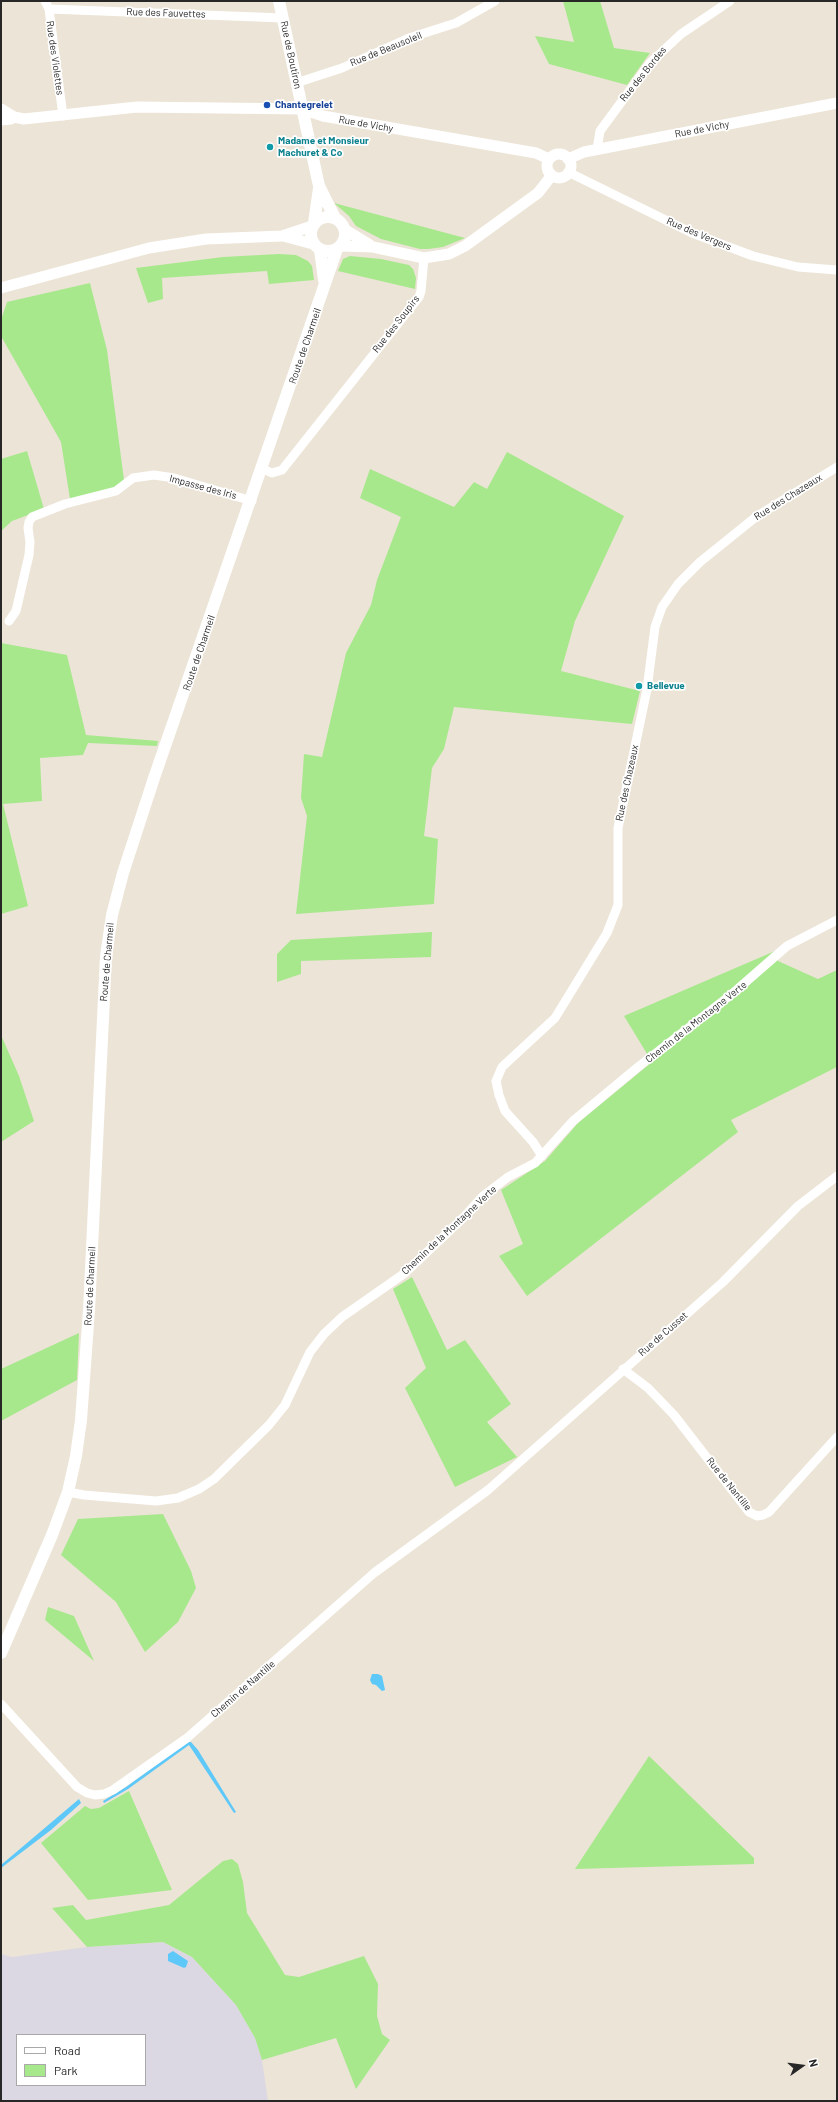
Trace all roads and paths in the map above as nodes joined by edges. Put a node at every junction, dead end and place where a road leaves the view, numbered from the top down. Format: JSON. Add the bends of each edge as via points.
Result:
{"nodes":[{"id":1,"x":279,"y":1,"type":"edge"},
{"id":2,"x":495,"y":1,"type":"edge"},
{"id":3,"x":730,"y":1,"type":"edge"},
{"id":4,"x":47,"y":5,"type":"edge"},
{"id":5,"x":283,"y":18,"type":"junction"},
{"id":6,"x":296,"y":83,"type":"junction"},
{"id":7,"x":837,"y":104,"type":"edge"},
{"id":8,"x":302,"y":108,"type":"junction"},
{"id":9,"x":1,"y":109,"type":"edge"},
{"id":10,"x":63,"y":116,"type":"junction"},
{"id":11,"x":14,"y":117,"type":"junction"},
{"id":12,"x":1,"y":121,"type":"edge"},
{"id":13,"x":597,"y":149,"type":"junction"},
{"id":14,"x":549,"y":159,"type":"junction"},
{"id":15,"x":568,"y":159,"type":"junction"},
{"id":16,"x":568,"y":172,"type":"junction"},
{"id":17,"x":552,"y":175,"type":"junction"},
{"id":18,"x":319,"y":186,"type":"junction"},
{"id":19,"x":335,"y":218,"type":"junction"},
{"id":20,"x":313,"y":224,"type":"junction"},
{"id":21,"x":344,"y":229,"type":"junction"},
{"id":22,"x":282,"y":236,"type":"junction"},
{"id":23,"x":316,"y":247,"type":"junction"},
{"id":24,"x":339,"y":247,"type":"junction"},
{"id":25,"x":373,"y":247,"type":"junction"},
{"id":26,"x":424,"y":258,"type":"junction"},
{"id":27,"x":837,"y":270,"type":"edge"},
{"id":28,"x":1,"y":288,"type":"edge"},
{"id":29,"x":323,"y":292,"type":"junction"},
{"id":30,"x":837,"y":467,"type":"edge"},
{"id":31,"x":263,"y":469,"type":"junction"},
{"id":32,"x":252,"y":501,"type":"junction"},
{"id":33,"x":9,"y":621,"type":"dead end"},
{"id":34,"x":837,"y":920,"type":"edge"},
{"id":35,"x":542,"y":1156,"type":"junction"},
{"id":36,"x":837,"y":1176,"type":"edge"},
{"id":37,"x":623,"y":1369,"type":"junction"},
{"id":38,"x":837,"y":1437,"type":"edge"},
{"id":39,"x":488,"y":1490,"type":"joint"},
{"id":40,"x":68,"y":1492,"type":"junction"},
{"id":41,"x":1,"y":1652,"type":"edge"},
{"id":42,"x":1,"y":1704,"type":"edge"}],
"edges":[{"from":1,"to":5,"type":"main road","name":"Rue de Boutiron"},
{"from":2,"to":6,"type":"street","name":"Rue de Beausoleil","via":[[456,23],[409,38],[342,68]]},
{"from":3,"to":13,"type":"street","name":"Rue des Bordes","via":[[681,34],[650,63],[600,131]]},
{"from":4,"to":5,"type":"street","name":"Rue des Fauvettes"},
{"from":4,"to":10,"type":"street","name":"Rue des Violettes"},
{"from":5,"to":6,"type":"main road","name":"Rue de Boutiron"},
{"from":6,"to":8,"type":"main road","name":"Rue de Boutiron"},
{"from":7,"to":13,"type":"street","name":"Rue de Vichy"},
{"from":8,"to":10,"type":"street","name":"Rue de Vichy","via":[[137,107]]},
{"from":8,"to":14,"type":"street","name":"Rue de Vichy","via":[[323,116],[536,153]]},
{"from":8,"to":18,"type":"main road"},
{"from":9,"to":11,"type":"street"},
{"from":10,"to":11,"type":"street","name":"Rue de Vichy","via":[[24,119]]},
{"from":11,"to":12,"type":"street"},
{"from":13,"to":15,"type":"street","name":"Rue de Vichy"},
{"from":14,"to":15,"type":"street","via":[[556,154]]},
{"from":14,"to":17,"type":"street","via":[[547,168]]},
{"from":15,"to":16,"type":"street"},
{"from":16,"to":17,"type":"street","via":[[561,177]]},
{"from":16,"to":27,"type":"street","name":"Rue des Vergers","via":[[692,233],[753,256],[798,267]]},
{"from":17,"to":26,"type":"street","via":[[538,193],[465,246],[449,254]]},
{"from":18,"to":19,"type":"main road"},
{"from":18,"to":20,"type":"main road"},
{"from":19,"to":20,"type":"main road","via":[[326,217]]},
{"from":19,"to":21,"type":"main road"},
{"from":20,"to":22,"type":"street"},
{"from":20,"to":23,"type":"main road","via":[[310,235]]},
{"from":21,"to":24,"type":"main road","via":[[345,238]]},
{"from":21,"to":25,"type":"street"},
{"from":22,"to":23,"type":"street"},
{"from":22,"to":28,"type":"street","via":[[206,239],[149,248]]},
{"from":23,"to":24,"type":"main road","via":[[329,252]]},
{"from":23,"to":29,"type":"main road","name":"Route de Charmeil","via":[[323,265]]},
{"from":24,"to":25,"type":"street"},
{"from":24,"to":29,"type":"main road","name":"Route de Charmeil"},
{"from":25,"to":26,"type":"street"},
{"from":26,"to":31,"type":"street","name":"Rue des Soupirs","via":[[419,297],[282,470],[272,473]]},
{"from":29,"to":31,"type":"main road","name":"Route de Charmeil"},
{"from":30,"to":35,"type":"street","name":"Rue des Chazeaux","via":[[757,516],[700,562],[678,584],[662,607],[655,627],[647,689],[618,828],[618,906],[607,933],[555,1018],[502,1067],[496,1082],[505,1111]]},
{"from":31,"to":32,"type":"main road","name":"Route de Charmeil"},
{"from":32,"to":33,"type":"street","name":"Impasse des Iris","via":[[174,478],[149,476],[133,478],[121,488],[106,495],[65,504],[32,517],[28,528],[28,561],[16,611]]},
{"from":32,"to":40,"type":"main road","name":"Route de Charmeil","via":[[154,778],[112,915],[106,956],[82,1420]]},
{"from":34,"to":35,"type":"street","name":"Chemin de la Montagne Verte","via":[[787,946],[732,994],[573,1121]]},
{"from":35,"to":40,"type":"street","name":"Chemin de la Montagne Verte","via":[[483,1196],[405,1273],[328,1329],[310,1352],[285,1405],[214,1479],[178,1498],[156,1501],[84,1496]]},
{"from":36,"to":37,"type":"street","name":"Rue de Cusset","via":[[798,1206],[723,1282]]},
{"from":37,"to":38,"type":"street","name":"Rue de Nantille","via":[[648,1388],[674,1415],[749,1512],[757,1516],[769,1512]]},
{"from":37,"to":39,"type":"street","name":"Rue de Cusset"},
{"from":39,"to":42,"type":"street","name":"Chemin de Nantille","via":[[374,1573],[187,1738],[104,1794],[86,1793],[77,1787]]},
{"from":40,"to":41,"type":"main road","name":"Route de Charmeil"}]}
